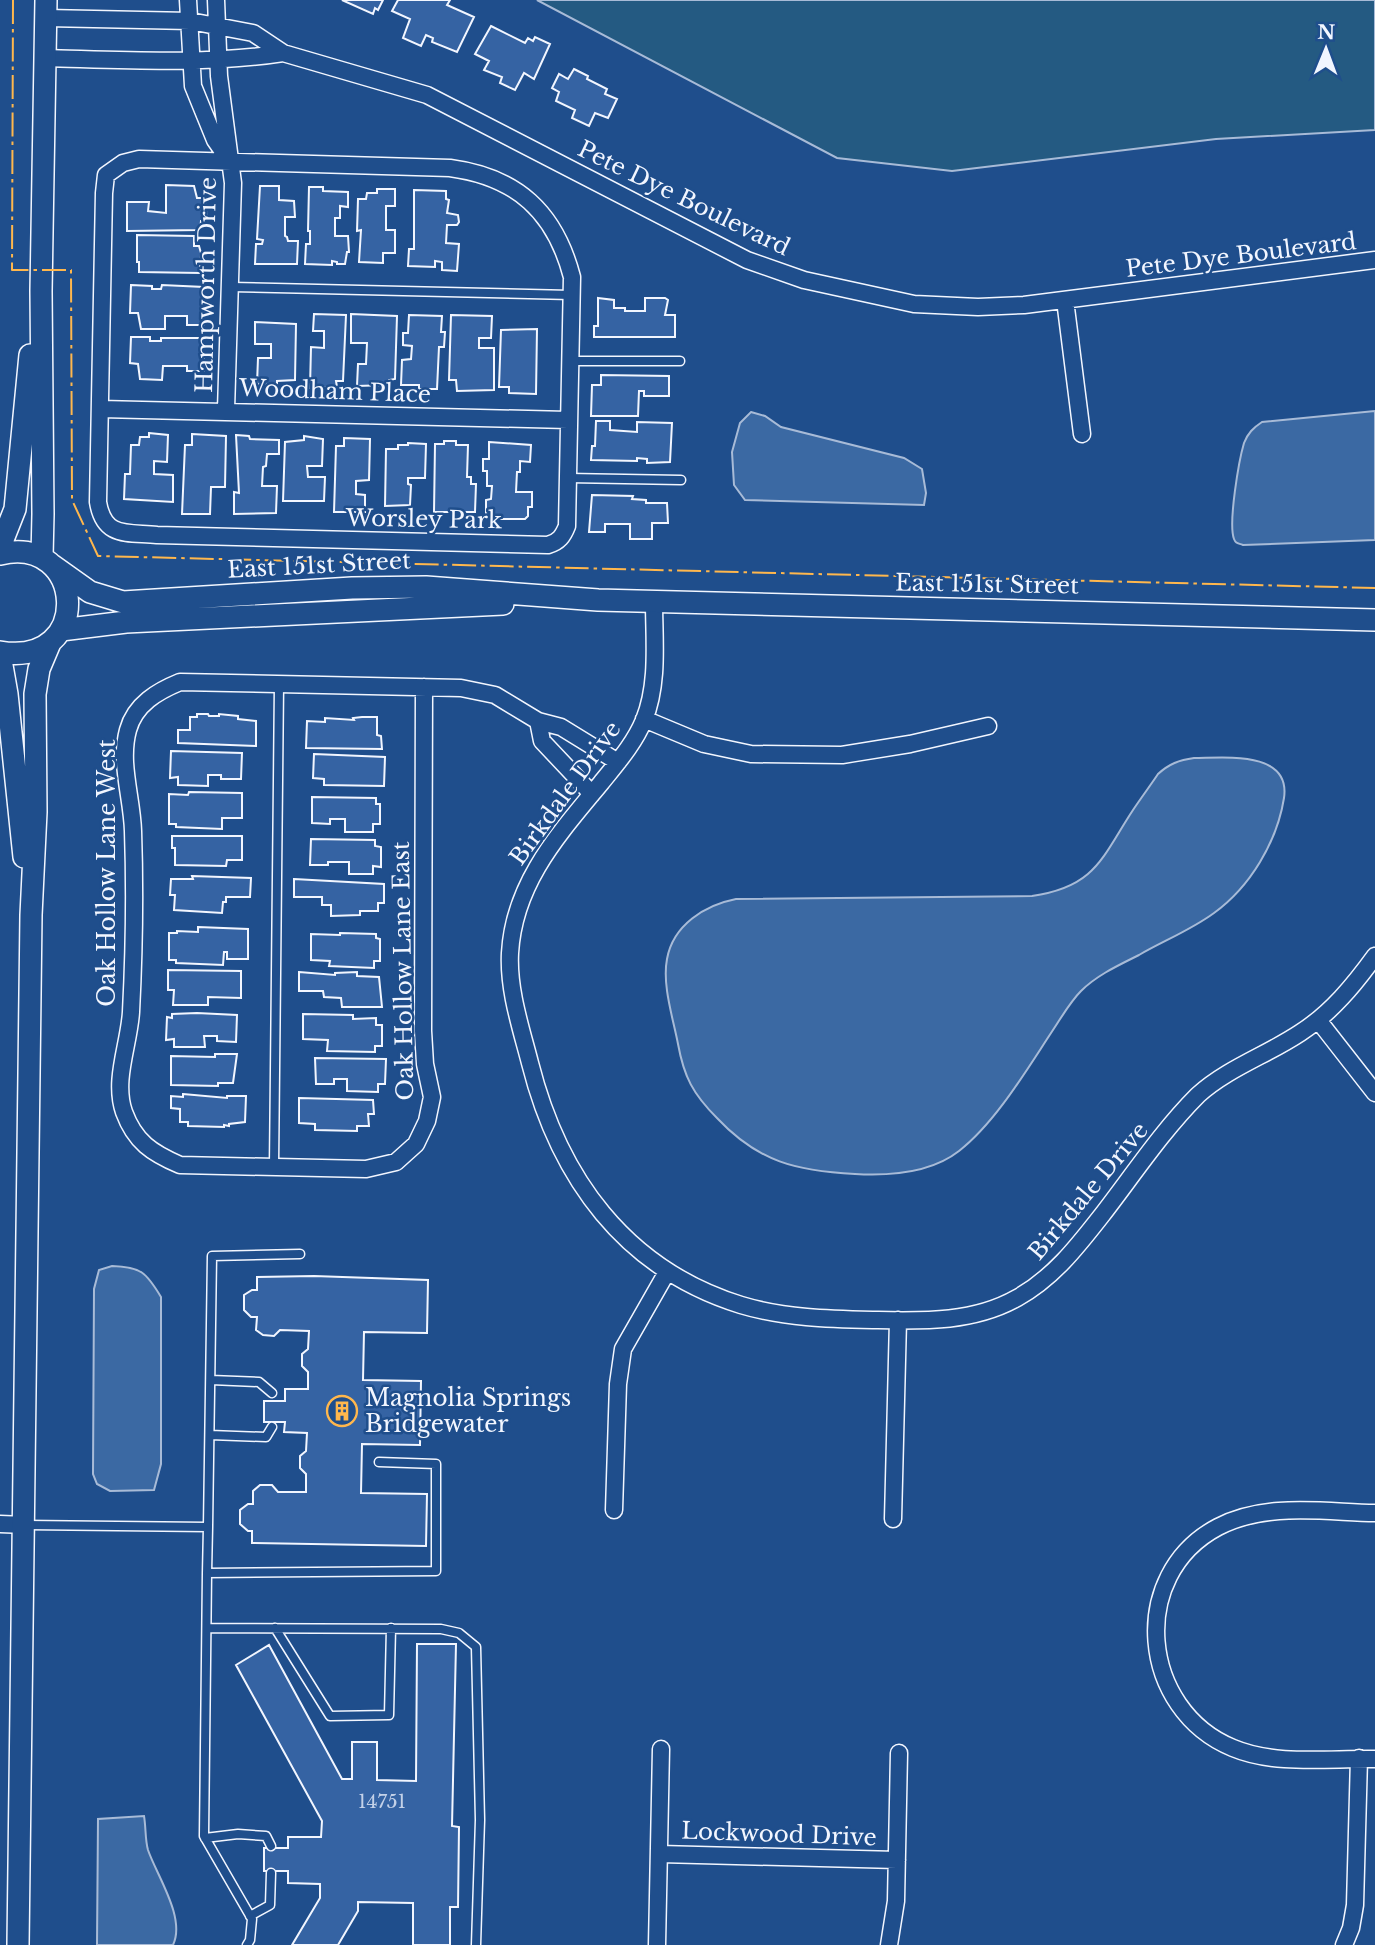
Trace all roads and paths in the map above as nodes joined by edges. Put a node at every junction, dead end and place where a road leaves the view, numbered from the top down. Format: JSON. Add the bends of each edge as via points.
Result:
{"nodes":[{"id":1,"x":188,"y":0,"type":"edge"},
{"id":2,"x":216,"y":0,"type":"edge"},
{"id":3,"x":46,"y":9,"type":"edge"},
{"id":4,"x":190,"y":22,"type":"junction"},
{"id":5,"x":217,"y":25,"type":"junction"},
{"id":6,"x":283,"y":53,"type":"junction"},
{"id":7,"x":46,"y":58,"type":"junction"},
{"id":8,"x":191,"y":59,"type":"junction"},
{"id":9,"x":219,"y":60,"type":"junction"},
{"id":10,"x":229,"y":160,"type":"junction"},
{"id":11,"x":1375,"y":261,"type":"edge"},
{"id":12,"x":231,"y":287,"type":"junction"},
{"id":13,"x":41,"y":291,"type":"junction"},
{"id":14,"x":571,"y":295,"type":"junction"},
{"id":15,"x":1065,"y":300,"type":"junction"},
{"id":16,"x":570,"y":360,"type":"junction"},
{"id":17,"x":680,"y":361,"type":"dead end"},
{"id":18,"x":101,"y":409,"type":"junction"},
{"id":19,"x":226,"y":410,"type":"junction"},
{"id":20,"x":568,"y":420,"type":"junction"},
{"id":21,"x":1082,"y":434,"type":"dead end"},
{"id":22,"x":568,"y":478,"type":"junction"},
{"id":23,"x":681,"y":480,"type":"dead end"},
{"id":24,"x":0,"y":548,"type":"edge"},
{"id":25,"x":0,"y":554,"type":"edge"},
{"id":26,"x":47,"y":561,"type":"junction"},
{"id":27,"x":598,"y":600,"type":"junction"},
{"id":28,"x":654,"y":601,"type":"junction"},
{"id":29,"x":1375,"y":620,"type":"edge"},
{"id":30,"x":56,"y":637,"type":"junction"},
{"id":31,"x":0,"y":653,"type":"edge"},
{"id":32,"x":279,"y":684,"type":"junction"},
{"id":33,"x":424,"y":687,"type":"junction"},
{"id":34,"x":644,"y":719,"type":"junction"},
{"id":35,"x":538,"y":721,"type":"junction"},
{"id":36,"x":988,"y":726,"type":"dead end"},
{"id":37,"x":618,"y":762,"type":"junction"},
{"id":38,"x":592,"y":794,"type":"junction"},
{"id":39,"x":31,"y":915,"type":"junction"},
{"id":40,"x":1375,"y":956,"type":"edge"},
{"id":41,"x":1318,"y":1020,"type":"junction"},
{"id":42,"x":1375,"y":1093,"type":"edge"},
{"id":43,"x":274,"y":1167,"type":"junction"},
{"id":44,"x":300,"y":1254,"type":"dead end"},
{"id":45,"x":667,"y":1272,"type":"junction"},
{"id":46,"x":898,"y":1320,"type":"junction"},
{"id":47,"x":211,"y":1381,"type":"junction"},
{"id":48,"x":272,"y":1393,"type":"dead end"},
{"id":49,"x":272,"y":1427,"type":"dead end"},
{"id":50,"x":209,"y":1435,"type":"junction"},
{"id":51,"x":379,"y":1462,"type":"dead end"},
{"id":52,"x":614,"y":1510,"type":"dead end"},
{"id":53,"x":1375,"y":1513,"type":"edge"},
{"id":54,"x":893,"y":1519,"type":"dead end"},
{"id":55,"x":0,"y":1524,"type":"edge"},
{"id":56,"x":25,"y":1525,"type":"junction"},
{"id":57,"x":208,"y":1527,"type":"junction"},
{"id":58,"x":207,"y":1573,"type":"junction"},
{"id":59,"x":206,"y":1628,"type":"junction"},
{"id":60,"x":275,"y":1628,"type":"junction"},
{"id":61,"x":391,"y":1628,"type":"junction"},
{"id":62,"x":661,"y":1749,"type":"dead end"},
{"id":63,"x":899,"y":1753,"type":"dead end"},
{"id":64,"x":1367,"y":1759,"type":"edge"},
{"id":65,"x":205,"y":1838,"type":"junction"},
{"id":66,"x":271,"y":1846,"type":"dead end"},
{"id":67,"x":660,"y":1854,"type":"junction"},
{"id":68,"x":897,"y":1860,"type":"junction"},
{"id":69,"x":271,"y":1873,"type":"dead end"},
{"id":70,"x":250,"y":1916,"type":"junction"},
{"id":71,"x":18,"y":1945,"type":"edge"},
{"id":72,"x":247,"y":1945,"type":"edge"},
{"id":73,"x":476,"y":1945,"type":"edge"},
{"id":74,"x":657,"y":1945,"type":"edge"},
{"id":75,"x":889,"y":1945,"type":"edge"},
{"id":76,"x":1344,"y":1945,"type":"edge"}],
"edges":[{"from":1,"to":4,"type":"street","name":"Hampworth Drive"},
{"from":2,"to":5,"type":"street","name":"Hampworth Drive"},
{"from":3,"to":4,"type":"street","name":"Pete Dye Boulevard"},
{"from":3,"to":7,"type":"street"},
{"from":4,"to":5,"type":"street","name":"Pete Dye Boulevard"},
{"from":4,"to":8,"type":"street","name":"Hampworth Drive"},
{"from":5,"to":6,"type":"street","name":"Pete Dye Boulevard","via":[[253,33]]},
{"from":5,"to":9,"type":"street","name":"Hampworth Drive"},
{"from":6,"to":9,"type":"street","name":"Pete Dye Boulevard"},
{"from":6,"to":15,"type":"street","name":"Pete Dye Boulevard","via":[[427,95],[747,260],[804,279],[914,304],[978,307]]},
{"from":7,"to":8,"type":"street","name":"Pete Dye Boulevard"},
{"from":7,"to":13,"type":"street"},
{"from":8,"to":9,"type":"street","name":"Pete Dye Boulevard"},
{"from":8,"to":10,"type":"street","name":"Hampworth Drive","via":[[192,86],[215,140]]},
{"from":9,"to":10,"type":"street","name":"Hampworth Drive"},
{"from":10,"to":12,"type":"street","name":"Hampworth Drive","via":[[233,183]]},
{"from":10,"to":14,"type":"street","name":"Worsley Park","via":[[450,168],[489,178],[527,197],[543,214],[567,258]]},
{"from":10,"to":18,"type":"street","name":"Worsley Park","via":[[139,159],[122,163],[106,175]]},
{"from":11,"to":15,"type":"street","name":"Pete Dye Boulevard"},
{"from":12,"to":14,"type":"lane"},
{"from":12,"to":19,"type":"street","name":"Hampworth Drive"},
{"from":13,"to":24,"type":"street","via":[[15,509]]},
{"from":13,"to":26,"type":"street"},
{"from":14,"to":16,"type":"street","name":"Worsley Park"},
{"from":15,"to":21,"type":"street"},
{"from":16,"to":17,"type":"lane"},
{"from":16,"to":20,"type":"street","name":"Worsley Park"},
{"from":18,"to":19,"type":"street","name":"Woodham Place"},
{"from":18,"to":22,"type":"street","name":"Worsley Park","via":[[101,516],[109,528],[125,533],[548,545],[555,543],[567,526]]},
{"from":19,"to":20,"type":"street","name":"Woodham Place"},
{"from":20,"to":22,"type":"street","name":"Worsley Park"},
{"from":22,"to":23,"type":"lane"},
{"from":25,"to":26,"type":"street","via":[[27,552]]},
{"from":26,"to":27,"type":"street","name":"East 151st Street","via":[[90,592],[123,602],[426,587]]},
{"from":26,"to":30,"type":"street","via":[[63,579],[68,596],[68,614]]},
{"from":27,"to":28,"type":"street","name":"East 151st Street"},
{"from":27,"to":30,"type":"street","name":"East 151st Street","via":[[126,622]]},
{"from":28,"to":29,"type":"street","name":"East 151st Street"},
{"from":28,"to":34,"type":"street","name":"Birkdale Drive","via":[[652,691]]},
{"from":30,"to":31,"type":"street","name":"East 151st Street","via":[[34,652]]},
{"from":30,"to":39,"type":"street","via":[[39,669],[36,694]]},
{"from":31,"to":39,"type":"street"},
{"from":32,"to":33,"type":"street","name":"Oak Hollow Lane West"},
{"from":32,"to":43,"type":"lane"},
{"from":32,"to":43,"type":"street","name":"Oak Hollow Lane West","via":[[180,681],[155,692],[128,727],[124,753],[133,829],[131,1014],[120,1088],[134,1133],[154,1154],[180,1164]]},
{"from":33,"to":35,"type":"street","name":"Oak Hollow Lane West","via":[[495,695]]},
{"from":33,"to":43,"type":"street","name":"Oak Hollow Lane East","via":[[422,1031],[432,1097],[427,1121],[416,1144],[396,1162],[366,1169]]},
{"from":34,"to":36,"type":"street","via":[[704,744],[751,754],[842,755]]},
{"from":34,"to":37,"type":"street","name":"Birkdale Drive"},
{"from":35,"to":37,"type":"street","name":"Oak Hollow Lane West","via":[[561,727]]},
{"from":35,"to":38,"type":"street","via":[[542,741]]},
{"from":37,"to":38,"type":"street","name":"Birkdale Drive"},
{"from":38,"to":45,"type":"street","name":"Birkdale Drive","via":[[548,847],[523,894],[510,953],[511,981],[542,1106],[571,1170],[623,1237]]},
{"from":39,"to":56,"type":"street"},
{"from":40,"to":41,"type":"street","name":"Birkdale Drive"},
{"from":41,"to":42,"type":"street"},
{"from":41,"to":46,"type":"street","name":"Birkdale Drive","via":[[1214,1080],[1198,1095],[1054,1273],[1017,1299],[976,1314],[950,1320]]},
{"from":44,"to":47,"type":"lane","via":[[212,1256]]},
{"from":45,"to":46,"type":"street","name":"Birkdale Drive","via":[[744,1306],[830,1319]]},
{"from":45,"to":52,"type":"street","via":[[623,1349]]},
{"from":46,"to":54,"type":"street"},
{"from":47,"to":48,"type":"lane","via":[[259,1382]]},
{"from":47,"to":50,"type":"lane"},
{"from":49,"to":50,"type":"lane","via":[[266,1437]]},
{"from":50,"to":57,"type":"lane"},
{"from":51,"to":58,"type":"lane","via":[[436,1464],[436,1571]]},
{"from":53,"to":64,"type":"street","via":[[1258,1513],[1217,1528],[1183,1556],[1168,1580],[1158,1609],[1156,1646],[1169,1689],[1186,1715],[1232,1748],[1257,1756]]},
{"from":55,"to":56,"type":"street"},
{"from":56,"to":57,"type":"lane"},
{"from":56,"to":71,"type":"street"},
{"from":57,"to":58,"type":"lane"},
{"from":58,"to":59,"type":"lane"},
{"from":59,"to":60,"type":"lane"},
{"from":59,"to":65,"type":"lane"},
{"from":60,"to":61,"type":"lane"},
{"from":60,"to":61,"type":"lane","via":[[330,1716],[389,1715]]},
{"from":61,"to":73,"type":"lane","via":[[441,1629],[458,1633],[475,1647],[480,1820]]},
{"from":62,"to":67,"type":"street"},
{"from":63,"to":68,"type":"street"},
{"from":64,"to":76,"type":"street","via":[[1356,1905]]},
{"from":65,"to":66,"type":"lane","via":[[266,1836]]},
{"from":65,"to":70,"type":"lane"},
{"from":67,"to":68,"type":"street","name":"Lockwood Drive"},
{"from":67,"to":74,"type":"street"},
{"from":68,"to":75,"type":"street"},
{"from":69,"to":70,"type":"lane","via":[[270,1905]]},
{"from":70,"to":72,"type":"lane"}]}
